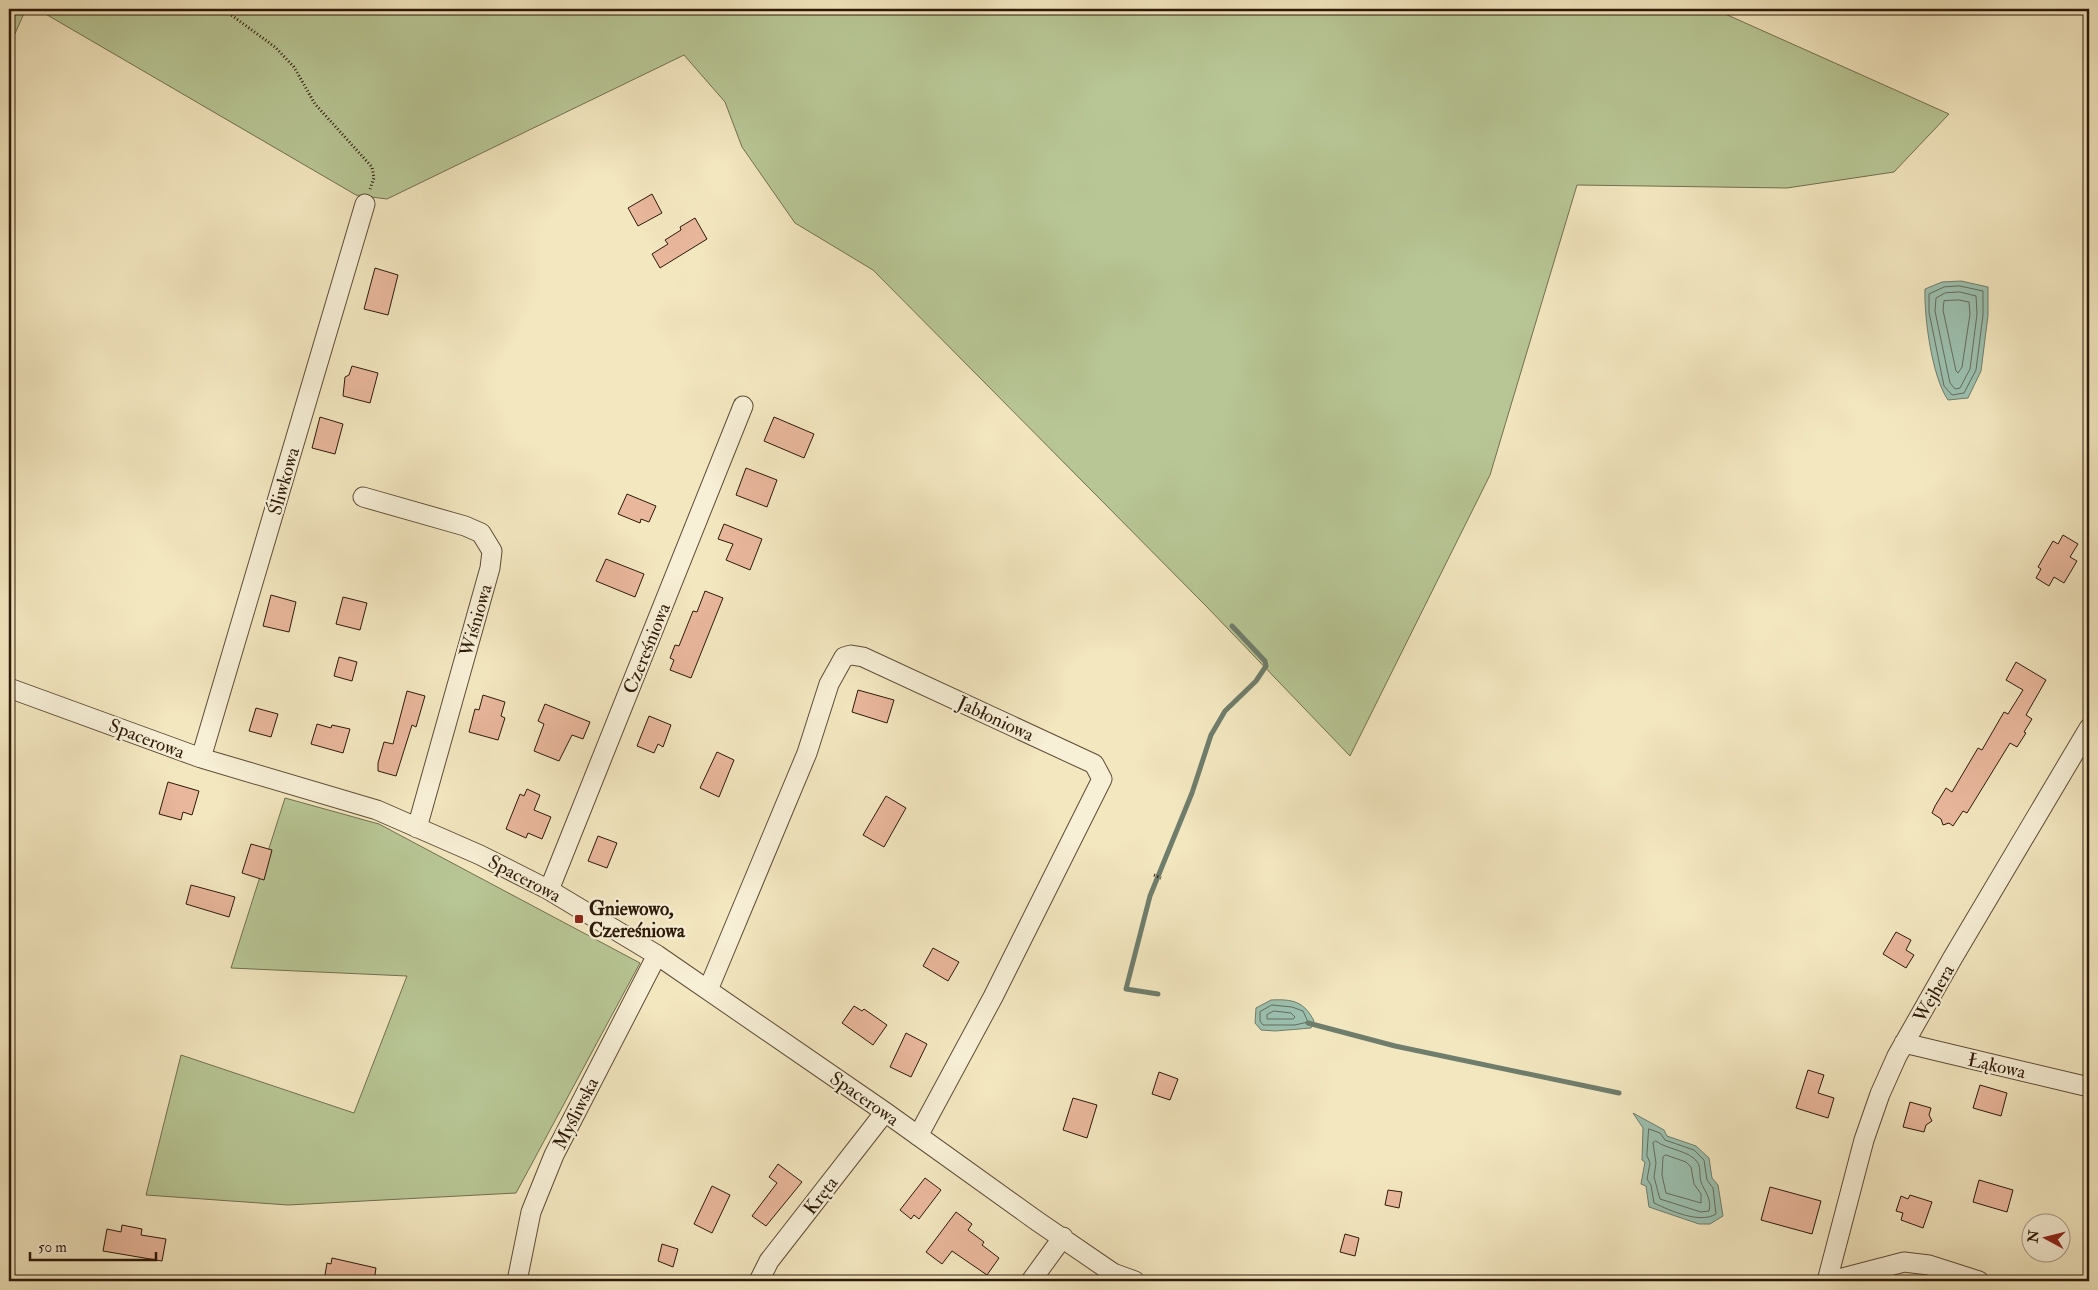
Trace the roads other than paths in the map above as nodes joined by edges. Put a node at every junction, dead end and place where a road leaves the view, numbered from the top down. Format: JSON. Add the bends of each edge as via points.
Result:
{"nodes":[{"id":1,"x":365,"y":204,"type":"road end"},
{"id":2,"x":743,"y":406,"type":"dead end"},
{"id":3,"x":364,"y":498,"type":"dead end"},
{"id":4,"x":9,"y":688,"type":"edge"},
{"id":5,"x":2089,"y":728,"type":"edge"},
{"id":6,"x":201,"y":758,"type":"junction"},
{"id":7,"x":416,"y":828,"type":"junction"},
{"id":8,"x":549,"y":890,"type":"junction"},
{"id":9,"x":657,"y":955,"type":"junction"},
{"id":10,"x":708,"y":990,"type":"junction"},
{"id":11,"x":1904,"y":1043,"type":"junction"},
{"id":12,"x":2089,"y":1087,"type":"edge"},
{"id":13,"x":885,"y":1112,"type":"junction"},
{"id":14,"x":918,"y":1136,"type":"junction"},
{"id":15,"x":1063,"y":1237,"type":"junction"},
{"id":16,"x":516,"y":1281,"type":"edge"},
{"id":17,"x":759,"y":1281,"type":"edge"},
{"id":18,"x":1031,"y":1281,"type":"edge"},
{"id":19,"x":1135,"y":1281,"type":"edge"},
{"id":20,"x":1829,"y":1281,"type":"edge"},
{"id":21,"x":1979,"y":1281,"type":"edge"}],
"edges":[{"from":1,"to":6,"type":"street","name":"Śliwkowa"},
{"from":2,"to":8,"type":"street","name":"Czereśniowa"},
{"from":3,"to":7,"type":"street","name":"Wiśniowa","via":[[481,533],[492,551],[490,568]]},
{"from":4,"to":6,"type":"street","name":"Spacerowa"},
{"from":5,"to":11,"type":"street","name":"Wejhera"},
{"from":6,"to":7,"type":"street","name":"Spacerowa","via":[[377,810]]},
{"from":7,"to":8,"type":"street","name":"Spacerowa","via":[[480,855]]},
{"from":8,"to":9,"type":"street","name":"Spacerowa"},
{"from":9,"to":10,"type":"street","name":"Spacerowa"},
{"from":9,"to":16,"type":"street","name":"Myśliwska","via":[[554,1154],[531,1212]]},
{"from":10,"to":13,"type":"street","name":"Spacerowa"},
{"from":10,"to":14,"type":"street","name":"Jabłoniowa","via":[[807,753],[829,684],[844,657],[863,657],[1094,764],[1102,779],[993,997]]},
{"from":11,"to":12,"type":"street","name":"Łąkowa"},
{"from":11,"to":20,"type":"street","name":"Wejhera","via":[[1880,1094],[1864,1140]]},
{"from":13,"to":14,"type":"street","name":"Spacerowa"},
{"from":13,"to":17,"type":"street","name":"Kręta","via":[[769,1261]]},
{"from":14,"to":15,"type":"street","name":"Spacerowa"},
{"from":15,"to":18,"type":"street"},
{"from":15,"to":19,"type":"street","name":"Spacerowa","via":[[1113,1273]]},
{"from":20,"to":21,"type":"street","via":[[1904,1262],[1929,1265]]}]}
